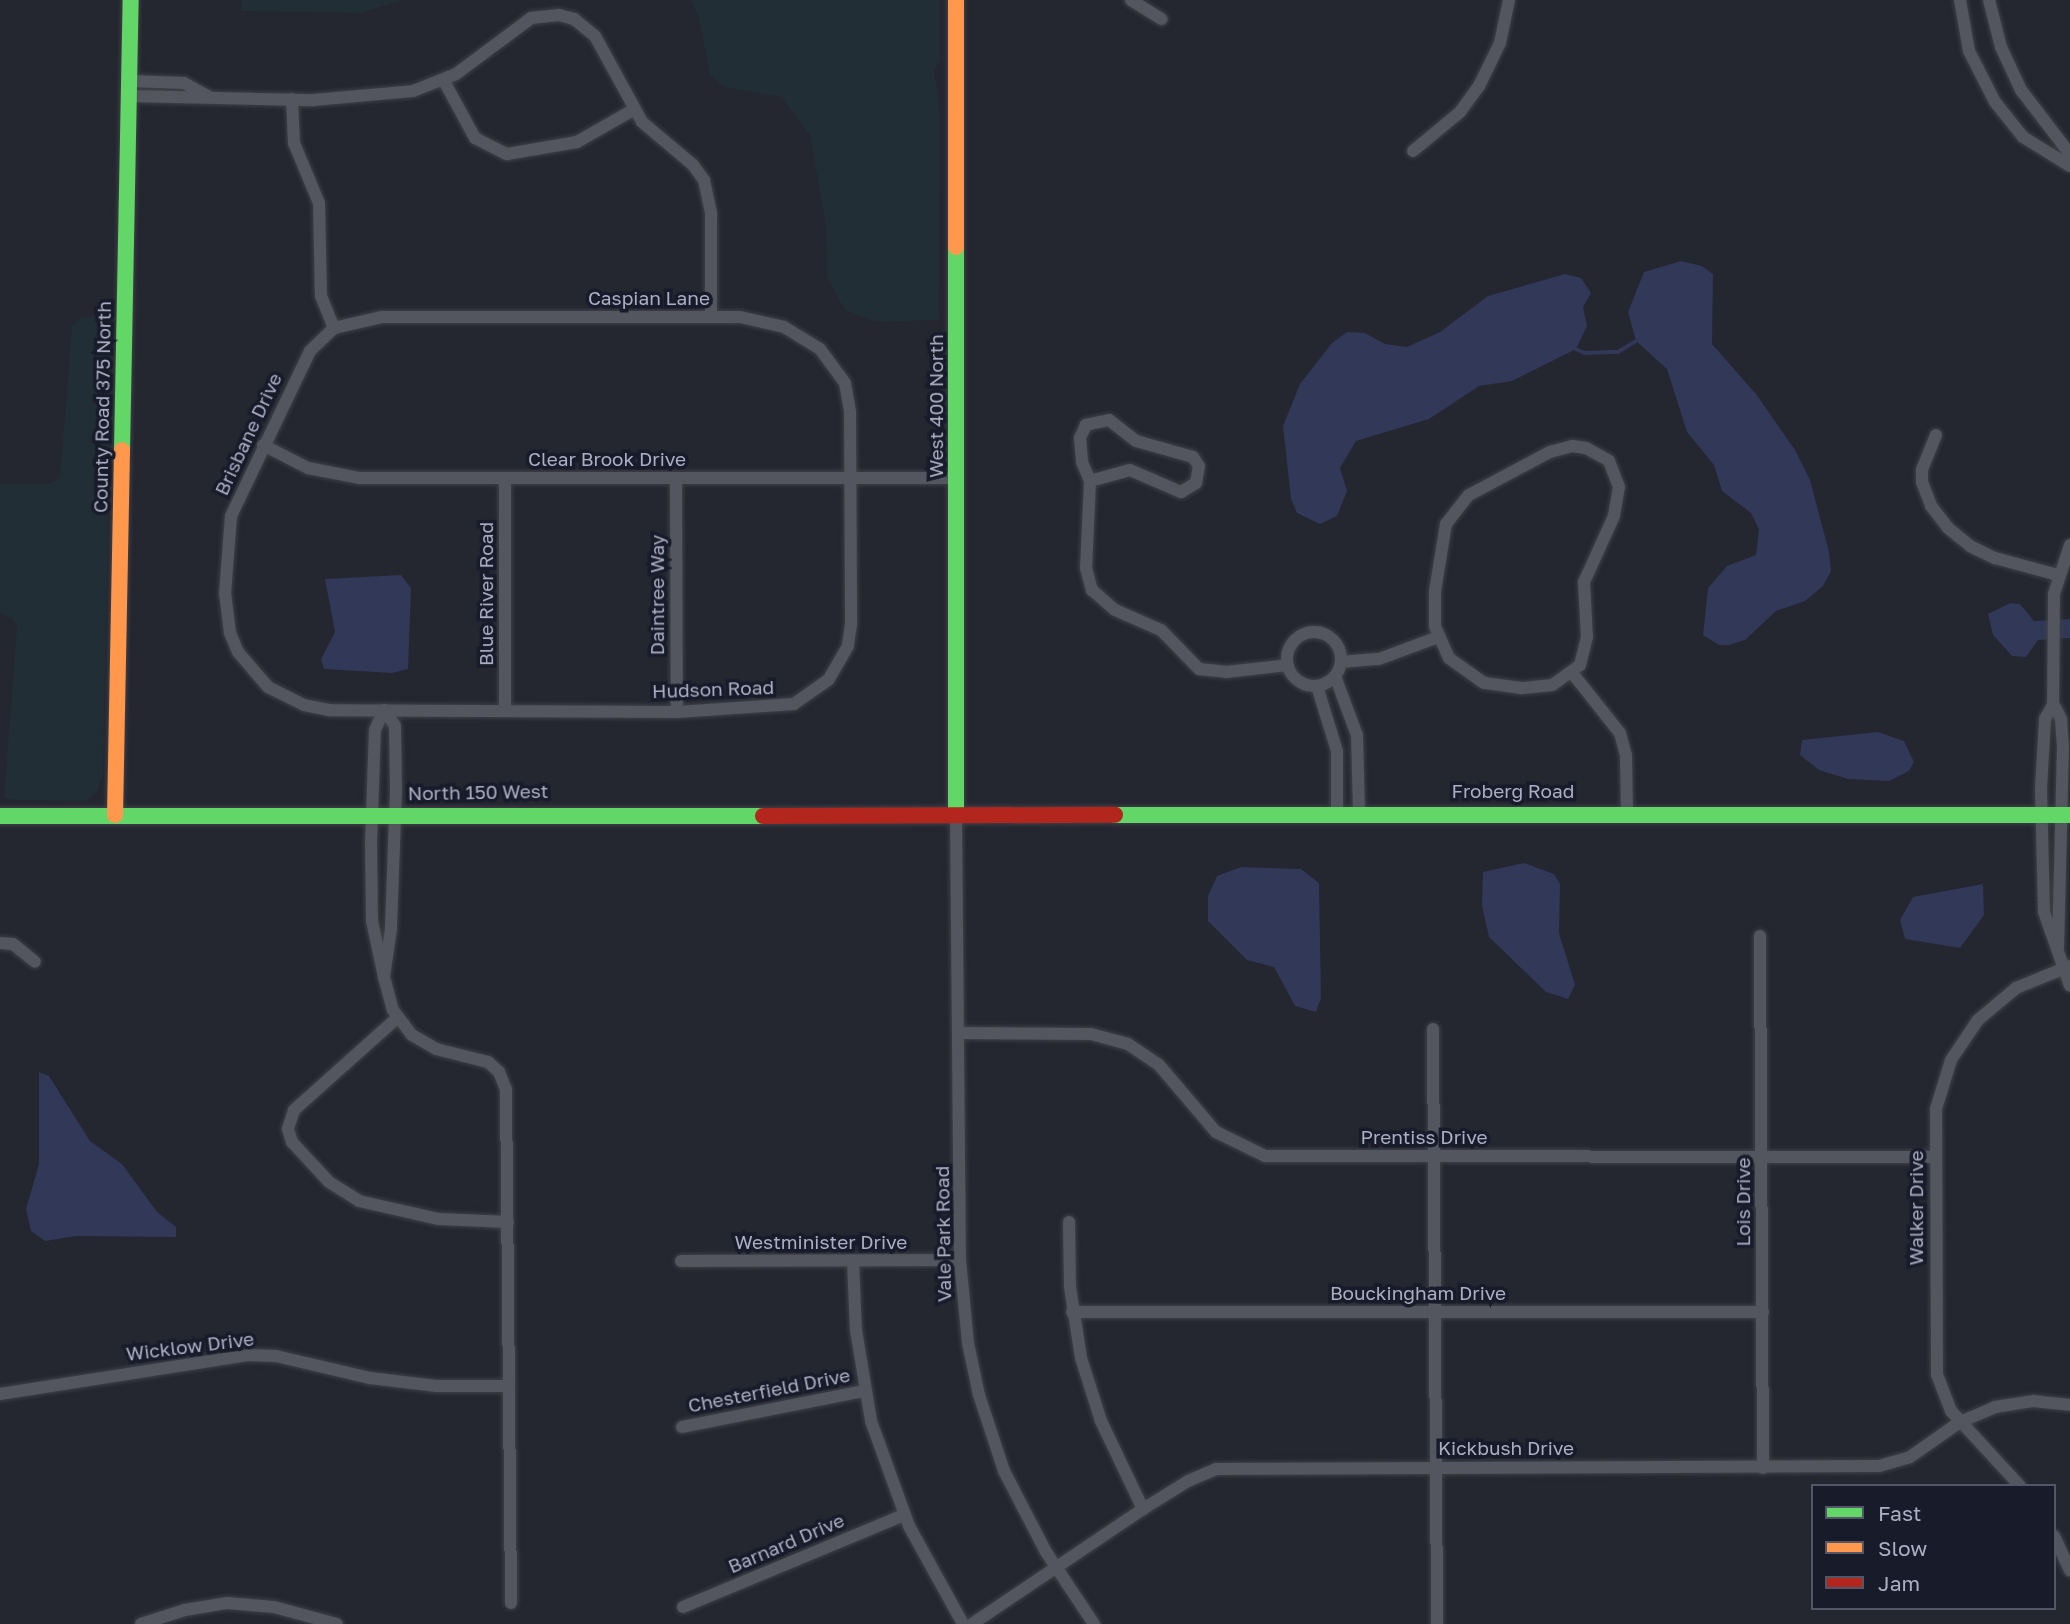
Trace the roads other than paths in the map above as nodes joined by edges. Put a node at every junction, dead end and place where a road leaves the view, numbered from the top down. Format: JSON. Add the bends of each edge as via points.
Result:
{"nodes":[{"id":1,"x":131,"y":0,"type":"edge"},
{"id":2,"x":956,"y":0,"type":"edge"},
{"id":3,"x":1131,"y":0,"type":"edge"},
{"id":4,"x":1509,"y":0,"type":"edge"},
{"id":5,"x":1960,"y":0,"type":"edge"},
{"id":6,"x":1989,"y":0,"type":"edge"},
{"id":7,"x":1162,"y":19,"type":"dead end"},
{"id":8,"x":444,"y":81,"type":"junction"},
{"id":9,"x":130,"y":88,"type":"junction"},
{"id":10,"x":292,"y":99,"type":"junction"},
{"id":11,"x":633,"y":110,"type":"junction"},
{"id":12,"x":1413,"y":151,"type":"dead end"},
{"id":13,"x":2070,"y":154,"type":"edge"},
{"id":14,"x":2070,"y":166,"type":"edge"},
{"id":15,"x":711,"y":317,"type":"junction"},
{"id":16,"x":334,"y":328,"type":"junction"},
{"id":17,"x":1936,"y":435,"type":"dead end"},
{"id":18,"x":263,"y":445,"type":"junction"},
{"id":19,"x":505,"y":478,"type":"junction"},
{"id":20,"x":957,"y":478,"type":"junction"},
{"id":21,"x":676,"y":479,"type":"junction"},
{"id":22,"x":851,"y":479,"type":"junction"},
{"id":23,"x":1090,"y":481,"type":"junction"},
{"id":24,"x":2070,"y":545,"type":"edge"},
{"id":25,"x":2058,"y":575,"type":"junction"},
{"id":26,"x":1438,"y":637,"type":"junction"},
{"id":27,"x":1341,"y":662,"type":"junction"},
{"id":28,"x":1288,"y":665,"type":"junction"},
{"id":29,"x":1573,"y":674,"type":"junction"},
{"id":30,"x":1335,"y":676,"type":"junction"},
{"id":31,"x":1317,"y":686,"type":"junction"},
{"id":32,"x":2053,"y":705,"type":"junction"},
{"id":33,"x":505,"y":709,"type":"junction"},
{"id":34,"x":384,"y":710,"type":"junction"},
{"id":35,"x":677,"y":712,"type":"junction"},
{"id":36,"x":1337,"y":812,"type":"junction"},
{"id":37,"x":1359,"y":812,"type":"junction"},
{"id":38,"x":1627,"y":812,"type":"junction"},
{"id":39,"x":956,"y":813,"type":"junction"},
{"id":40,"x":115,"y":815,"type":"junction"},
{"id":41,"x":373,"y":815,"type":"junction"},
{"id":42,"x":395,"y":815,"type":"junction"},
{"id":43,"x":2041,"y":815,"type":"junction"},
{"id":44,"x":2067,"y":815,"type":"edge"},
{"id":45,"x":0,"y":816,"type":"edge"},
{"id":46,"x":1760,"y":936,"type":"dead end"},
{"id":47,"x":0,"y":943,"type":"edge"},
{"id":48,"x":2058,"y":954,"type":"junction"},
{"id":49,"x":34,"y":962,"type":"dead end"},
{"id":50,"x":2067,"y":967,"type":"edge"},
{"id":51,"x":384,"y":977,"type":"junction"},
{"id":52,"x":2070,"y":986,"type":"edge"},
{"id":53,"x":397,"y":1018,"type":"junction"},
{"id":54,"x":1433,"y":1029,"type":"dead end"},
{"id":55,"x":958,"y":1033,"type":"junction"},
{"id":56,"x":1434,"y":1157,"type":"junction"},
{"id":57,"x":1762,"y":1157,"type":"junction"},
{"id":58,"x":1935,"y":1157,"type":"junction"},
{"id":59,"x":508,"y":1222,"type":"junction"},
{"id":60,"x":1069,"y":1222,"type":"dead end"},
{"id":61,"x":960,"y":1260,"type":"junction"},
{"id":62,"x":681,"y":1261,"type":"dead end"},
{"id":63,"x":853,"y":1262,"type":"junction"},
{"id":64,"x":1072,"y":1311,"type":"junction"},
{"id":65,"x":1436,"y":1312,"type":"junction"},
{"id":66,"x":1763,"y":1312,"type":"junction"},
{"id":67,"x":509,"y":1386,"type":"junction"},
{"id":68,"x":863,"y":1391,"type":"junction"},
{"id":69,"x":0,"y":1394,"type":"edge"},
{"id":70,"x":2070,"y":1405,"type":"edge"},
{"id":71,"x":1959,"y":1422,"type":"junction"},
{"id":72,"x":682,"y":1427,"type":"dead end"},
{"id":73,"x":1437,"y":1467,"type":"junction"},
{"id":74,"x":1763,"y":1468,"type":"junction"},
{"id":75,"x":2018,"y":1484,"type":"edge"},
{"id":76,"x":1143,"y":1509,"type":"junction"},
{"id":77,"x":904,"y":1515,"type":"junction"},
{"id":78,"x":2056,"y":1540,"type":"edge"},
{"id":79,"x":1056,"y":1567,"type":"junction"},
{"id":80,"x":2070,"y":1571,"type":"edge"},
{"id":81,"x":511,"y":1603,"type":"dead end"},
{"id":82,"x":683,"y":1606,"type":"dead end"},
{"id":83,"x":141,"y":1624,"type":"edge"},
{"id":84,"x":337,"y":1624,"type":"edge"},
{"id":85,"x":963,"y":1624,"type":"edge"},
{"id":86,"x":972,"y":1624,"type":"edge"},
{"id":87,"x":1094,"y":1624,"type":"edge"},
{"id":88,"x":1437,"y":1624,"type":"edge"}],
"edges":[{"from":1,"to":9,"type":"main road","name":"County Road 375 North"},
{"from":2,"to":20,"type":"main road","name":"West 400 North"},
{"from":3,"to":7,"type":"street"},
{"from":4,"to":12,"type":"street","via":[[1500,43],[1479,86],[1460,112]]},
{"from":5,"to":14,"type":"street","via":[[1969,51],[1994,102],[2023,137]]},
{"from":6,"to":13,"type":"street","via":[[2001,47],[2021,90]]},
{"from":8,"to":10,"type":"street","via":[[398,94]]},
{"from":8,"to":11,"type":"street","via":[[475,138],[507,154],[577,142]]},
{"from":8,"to":11,"type":"street","via":[[519,24],[559,15],[574,19],[595,36]]},
{"from":9,"to":10,"type":"street","via":[[209,97]]},
{"from":9,"to":40,"type":"main road","name":"County Road 375 North"},
{"from":10,"to":16,"type":"street","via":[[294,143],[319,204],[321,296]]},
{"from":11,"to":15,"type":"street","via":[[704,180],[711,214]]},
{"from":15,"to":16,"type":"street","name":"Caspian Lane","via":[[382,317]]},
{"from":15,"to":22,"type":"street","name":"Caspian Lane","via":[[762,320],[785,327],[820,349],[835,365],[845,383],[850,412]]},
{"from":16,"to":18,"type":"street","name":"Brisbane Drive","via":[[304,360]]},
{"from":17,"to":25,"type":"street","via":[[1922,482],[1931,506],[1948,528],[1994,558]]},
{"from":18,"to":19,"type":"street","name":"Clear Brook Drive","via":[[308,468],[341,477]]},
{"from":18,"to":34,"type":"street","name":"Brisbane Drive","via":[[236,500],[228,536],[227,613],[238,652],[253,673],[285,698],[329,710]]},
{"from":19,"to":21,"type":"street","name":"Clear Brook Drive"},
{"from":19,"to":33,"type":"street","name":"Blue River Road"},
{"from":20,"to":22,"type":"street","name":"Clear Brook Drive"},
{"from":20,"to":39,"type":"main road","name":"West 400 North"},
{"from":21,"to":22,"type":"street","name":"Clear Brook Drive"},
{"from":21,"to":35,"type":"street","name":"Daintree Way"},
{"from":22,"to":35,"type":"street","name":"Hudson Road","via":[[851,624],[848,646],[828,680],[794,704]]},
{"from":23,"to":23,"type":"street","via":[[1080,438],[1086,425],[1101,418],[1152,448],[1184,452],[1199,466],[1196,483],[1181,492],[1130,470]]},
{"from":23,"to":28,"type":"street","via":[[1086,568],[1100,600],[1161,630],[1199,669],[1226,672]]},
{"from":24,"to":25,"type":"street"},
{"from":25,"to":32,"type":"street"},
{"from":26,"to":27,"type":"street","via":[[1380,659]]},
{"from":26,"to":29,"type":"street","via":[[1456,666],[1484,684],[1545,687]]},
{"from":26,"to":29,"type":"street","via":[[1435,591],[1443,535],[1455,506],[1550,452],[1586,448],[1609,461],[1616,473],[1619,502],[1584,582],[1586,648]]},
{"from":27,"to":28,"type":"street","via":[[1335,640],[1312,632],[1292,643]]},
{"from":27,"to":30,"type":"street"},
{"from":28,"to":31,"type":"street","via":[[1302,683]]},
{"from":29,"to":38,"type":"street","via":[[1620,733],[1626,755]]},
{"from":30,"to":31,"type":"street"},
{"from":30,"to":37,"type":"street","via":[[1357,735]]},
{"from":31,"to":36,"type":"street","via":[[1337,751]]},
{"from":32,"to":43,"type":"street","via":[[2045,719],[2042,744]]},
{"from":32,"to":44,"type":"street","via":[[2061,719]]},
{"from":33,"to":34,"type":"street","name":"Hudson Road"},
{"from":33,"to":35,"type":"street","name":"Hudson Road"},
{"from":34,"to":41,"type":"street","via":[[374,730]]},
{"from":34,"to":42,"type":"street","via":[[395,726]]},
{"from":36,"to":37,"type":"main road","name":"Froberg Road"},
{"from":36,"to":39,"type":"main road","name":"Froberg Road"},
{"from":37,"to":38,"type":"main road","name":"Froberg Road"},
{"from":38,"to":43,"type":"main road","name":"Froberg Road"},
{"from":39,"to":42,"type":"main road","name":"North 150 West"},
{"from":39,"to":55,"type":"street","name":"Vale Park Road"},
{"from":40,"to":41,"type":"main road","name":"North 150 West"},
{"from":40,"to":45,"type":"main road","name":"North 150 West"},
{"from":41,"to":42,"type":"main road","name":"North 150 West"},
{"from":41,"to":51,"type":"street","via":[[373,921]]},
{"from":42,"to":51,"type":"street","via":[[391,929]]},
{"from":43,"to":44,"type":"main road","name":"Froberg Road"},
{"from":43,"to":48,"type":"street","via":[[2044,912]]},
{"from":44,"to":48,"type":"street"},
{"from":46,"to":57,"type":"street","name":"Lois Drive"},
{"from":47,"to":49,"type":"street","via":[[13,944]]},
{"from":48,"to":50,"type":"street"},
{"from":50,"to":52,"type":"street"},
{"from":50,"to":58,"type":"street","name":"Walker Drive","via":[[2003,997],[1962,1040],[1939,1093]]},
{"from":51,"to":53,"type":"street"},
{"from":53,"to":59,"type":"street","via":[[428,1046],[481,1058],[502,1077],[507,1098]]},
{"from":53,"to":59,"type":"street","via":[[294,1111],[288,1129],[292,1142],[329,1182],[359,1201],[446,1220]]},
{"from":54,"to":56,"type":"street"},
{"from":55,"to":56,"type":"street","name":"Prentiss Drive","via":[[1091,1034],[1128,1044],[1159,1065],[1216,1132],[1257,1154]]},
{"from":55,"to":61,"type":"street","name":"Vale Park Road"},
{"from":56,"to":57,"type":"street","name":"Prentiss Drive"},
{"from":56,"to":65,"type":"street"},
{"from":57,"to":58,"type":"street","name":"Prentiss Drive"},
{"from":57,"to":66,"type":"street","name":"Lois Drive"},
{"from":58,"to":71,"type":"street","name":"Walker Drive","via":[[1935,1363],[1942,1394]]},
{"from":59,"to":67,"type":"street"},
{"from":60,"to":64,"type":"street"},
{"from":61,"to":63,"type":"street","name":"Westminister Drive"},
{"from":61,"to":79,"type":"street","name":"Vale Park Road","via":[[968,1343],[986,1419],[1013,1491]]},
{"from":62,"to":63,"type":"street","name":"Westminister Drive"},
{"from":63,"to":68,"type":"street"},
{"from":64,"to":65,"type":"street","name":"Bouckingham Drive"},
{"from":64,"to":76,"type":"street","via":[[1094,1405]]},
{"from":65,"to":66,"type":"street","name":"Bouckingham Drive"},
{"from":65,"to":73,"type":"street"},
{"from":66,"to":74,"type":"street","name":"Lois Drive"},
{"from":67,"to":69,"type":"street","name":"Wicklow Drive","via":[[437,1387],[370,1378],[276,1356],[248,1355]]},
{"from":67,"to":81,"type":"street"},
{"from":68,"to":72,"type":"street","name":"Chesterfield Drive"},
{"from":68,"to":77,"type":"street"},
{"from":70,"to":71,"type":"street","name":"Kickbush Drive","via":[[2013,1402]]},
{"from":71,"to":74,"type":"street","name":"Kickbush Drive","via":[[1910,1457],[1879,1466]]},
{"from":71,"to":75,"type":"street","name":"Walker Drive"},
{"from":73,"to":74,"type":"street","name":"Kickbush Drive"},
{"from":73,"to":76,"type":"street","name":"Kickbush Drive","via":[[1216,1469]]},
{"from":73,"to":88,"type":"street"},
{"from":76,"to":79,"type":"street","name":"Kickbush Drive"},
{"from":77,"to":82,"type":"street","name":"Barnard Drive"},
{"from":77,"to":85,"type":"street"},
{"from":78,"to":80,"type":"street"},
{"from":79,"to":86,"type":"street","name":"Kickbush Drive"},
{"from":79,"to":87,"type":"street","name":"Vale Park Road"},
{"from":83,"to":84,"type":"street","via":[[185,1609],[227,1604],[274,1607]]}]}
